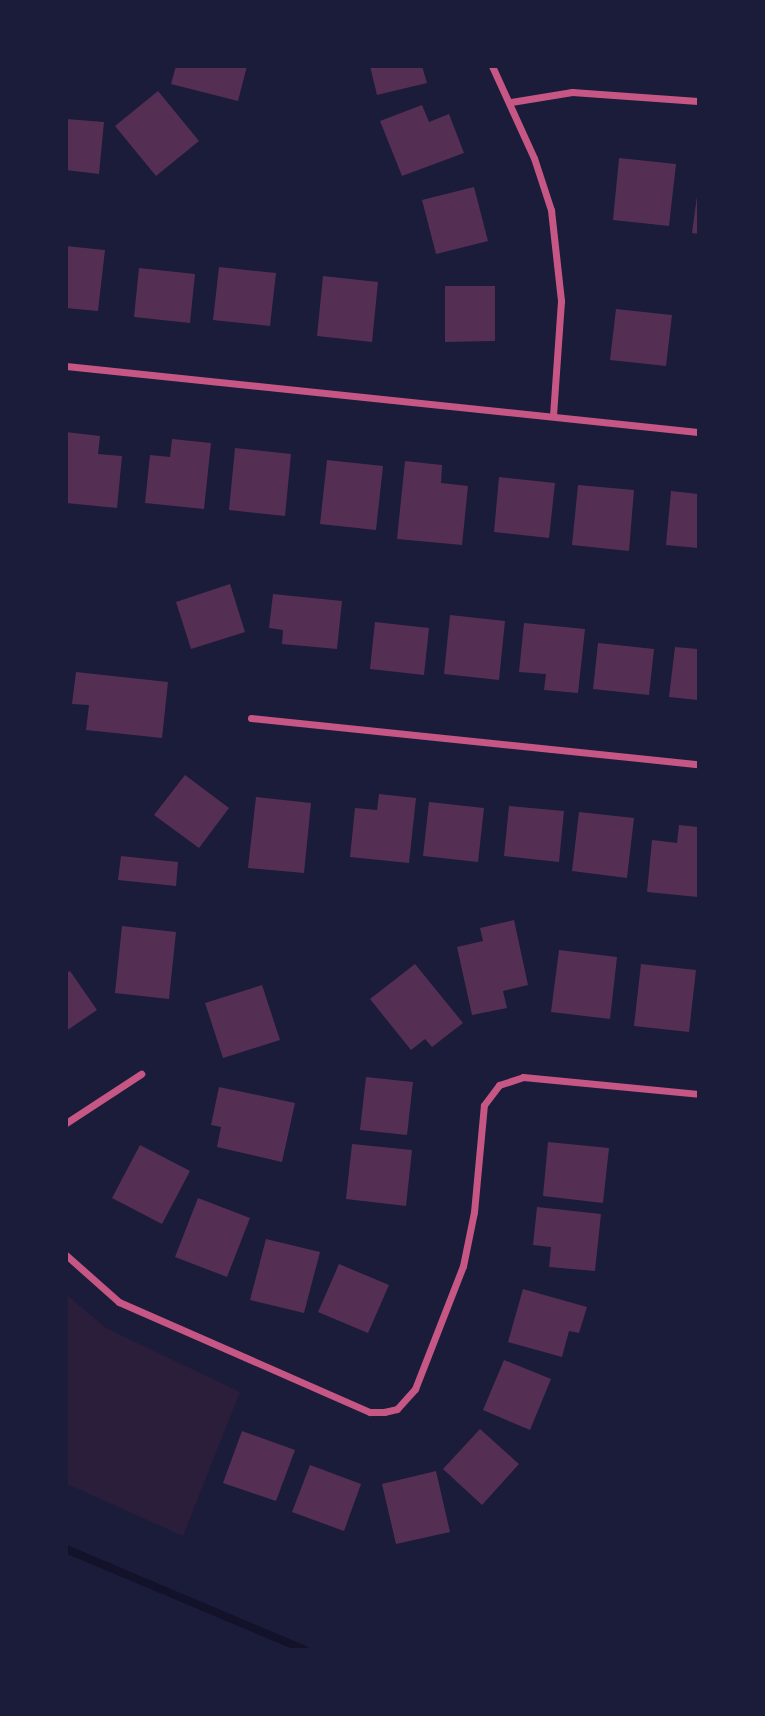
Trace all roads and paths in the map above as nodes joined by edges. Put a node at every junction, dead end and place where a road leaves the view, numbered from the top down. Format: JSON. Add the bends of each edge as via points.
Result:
{"nodes":[{"id":1,"x":492,"y":66,"type":"edge"},
{"id":2,"x":511,"y":102,"type":"junction"},
{"id":3,"x":698,"y":102,"type":"edge"},
{"id":4,"x":66,"y":366,"type":"edge"},
{"id":5,"x":553,"y":416,"type":"junction"},
{"id":6,"x":698,"y":432,"type":"edge"},
{"id":7,"x":251,"y":718,"type":"dead end"},
{"id":8,"x":698,"y":765,"type":"edge"},
{"id":9,"x":141,"y":1074,"type":"dead end"},
{"id":10,"x":698,"y":1094,"type":"edge"},
{"id":11,"x":66,"y":1124,"type":"edge"},
{"id":12,"x":66,"y":1255,"type":"edge"}],
"edges":[{"from":1,"to":2,"type":"street"},
{"from":2,"to":3,"type":"street","via":[[572,92]]},
{"from":2,"to":5,"type":"street","via":[[551,210],[559,261]]},
{"from":4,"to":5,"type":"street"},
{"from":5,"to":6,"type":"street"},
{"from":7,"to":8,"type":"street"},
{"from":9,"to":11,"type":"street"},
{"from":10,"to":12,"type":"street","via":[[523,1077],[499,1085],[484,1105],[474,1212],[463,1266],[415,1389],[397,1409],[370,1412],[119,1302]]}]}
